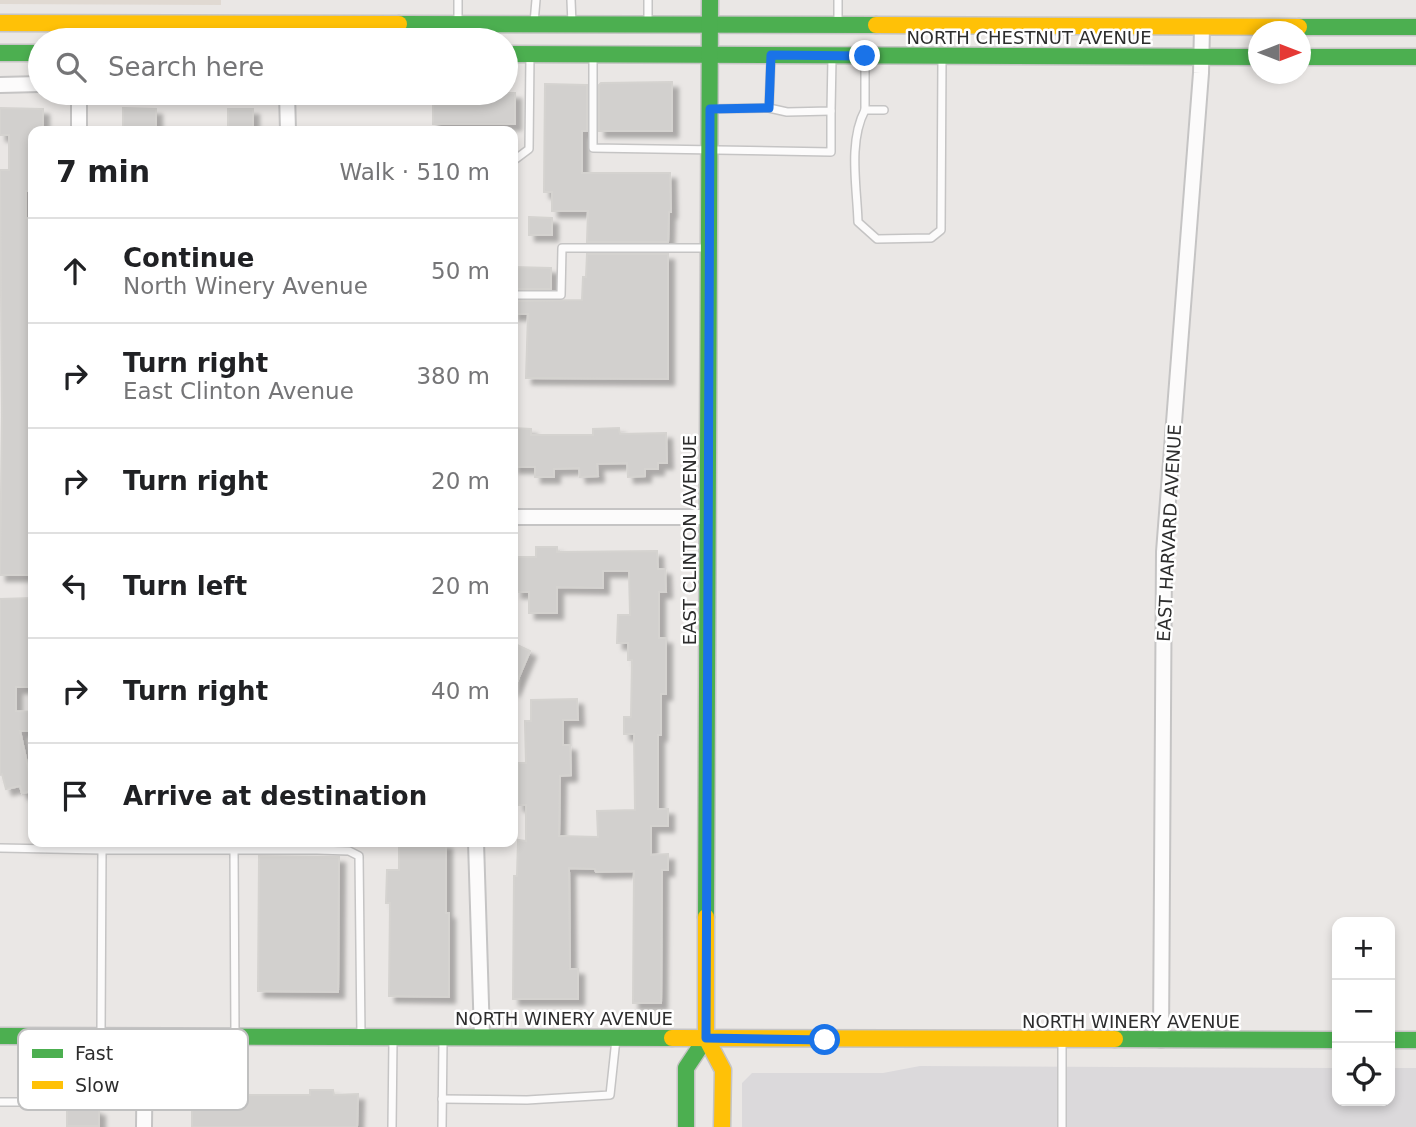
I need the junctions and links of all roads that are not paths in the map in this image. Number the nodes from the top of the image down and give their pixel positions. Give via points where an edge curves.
1 (458, 0) edge
2 (536, 0) edge
3 (571, 0) edge
4 (648, 0) edge
5 (710, 0) edge
6 (838, 0) edge
7 (0, 23) edge
8 (458, 24) junction
9 (534, 24) junction
10 (572, 24) junction
11 (648, 25) junction
12 (710, 25) junction
13 (838, 25) junction
14 (1202, 27) junction
15 (1416, 27) edge
16 (44, 28) edge
17 (268, 28) edge
18 (0, 53) edge
19 (28, 53) edge
20 (518, 54) edge
21 (530, 55) junction
22 (593, 55) junction
23 (710, 55) junction
24 (771, 55) junction
25 (832, 56) junction
26 (865, 56) junction
27 (942, 56) junction
28 (1202, 57) junction
29 (1248, 57) edge
30 (1311, 57) edge
31 (1416, 57) edge
32 (28, 84) edge
33 (0, 85) edge
34 (79, 105) edge
35 (287, 105) edge
36 (769, 108) junction
37 (710, 109) junction
38 (866, 110) junction
39 (884, 110) dead end
40 (831, 111) junction
41 (79, 126) edge
42 (288, 126) edge
43 (710, 150) junction
44 (518, 157) edge
45 (710, 248) junction
46 (518, 296) edge
47 (518, 517) edge
48 (708, 517) junction
49 (476, 847) edge
50 (0, 848) edge
51 (234, 849) junction
52 (102, 850) junction
53 (101, 1029) edge
54 (235, 1029) edge
55 (0, 1036) edge
56 (18, 1036) edge
57 (248, 1036) edge
58 (482, 1036) junction
59 (361, 1037) junction
60 (393, 1037) junction
61 (443, 1037) junction
62 (616, 1038) junction
63 (706, 1038) junction
64 (1062, 1040) junction
65 (1161, 1040) junction
66 (1332, 1040) edge
67 (1395, 1040) edge
68 (1416, 1040) edge
69 (442, 1098) junction
70 (0, 1102) edge
71 (18, 1102) edge
72 (392, 1127) edge
73 (442, 1127) edge
74 (687, 1127) edge
75 (722, 1127) edge
76 (1062, 1127) edge

1 - 8 lane
2 - 9 lane
3 - 10 lane
4 - 11 lane
5 - 12 main road, EAST CLINTON AVENUE
6 - 13 lane
7 - 16 main road, NORTH CHESTNUT AVENUE
8 - 9 main road, NORTH CHESTNUT AVENUE
8 - 17 main road, NORTH CHESTNUT AVENUE
9 - 10 main road, NORTH CHESTNUT AVENUE
10 - 11 main road, NORTH CHESTNUT AVENUE
11 - 12 main road, NORTH CHESTNUT AVENUE
12 - 13 main road, NORTH CHESTNUT AVENUE
12 - 23 main road, EAST CLINTON AVENUE
13 - 14 main road, NORTH CHESTNUT AVENUE
14 - 15 main road, NORTH CHESTNUT AVENUE
14 - 28 street, EAST HARVARD AVENUE
18 - 19 main road
20 - 21 main road, NORTH CHESTNUT AVENUE
21 - 22 main road, NORTH CHESTNUT AVENUE
21 - 44 lane via 529,149
22 - 23 main road, NORTH CHESTNUT AVENUE
22 - 43 lane via 593,148
23 - 24 main road, NORTH CHESTNUT AVENUE
23 - 37 main road, EAST CLINTON AVENUE
24 - 25 main road, NORTH CHESTNUT AVENUE
24 - 36 lane
25 - 26 main road, NORTH CHESTNUT AVENUE
25 - 40 lane
26 - 27 main road, NORTH CHESTNUT AVENUE
26 - 38 lane
27 - 28 main road, NORTH CHESTNUT AVENUE
27 - 38 lane via 941,230 931,238 877,239 858,222 855,153 859,122
28 - 29 main road, NORTH CHESTNUT AVENUE
28 - 65 street, EAST HARVARD AVENUE via 1164,552
30 - 31 main road
32 - 33 street
34 - 41 street
35 - 42 street
36 - 37 lane
36 - 40 lane
37 - 43 main road, EAST CLINTON AVENUE
38 - 39 lane
40 - 43 lane via 831,152
43 - 45 main road, EAST CLINTON AVENUE
45 - 46 lane via 562,248 561,295
45 - 48 main road, EAST CLINTON AVENUE
47 - 48 street
48 - 63 main road, EAST CLINTON AVENUE
49 - 58 street
50 - 52 lane
51 - 52 lane
51 - 54 lane
51 - 59 lane via 349,851 359,856
52 - 53 lane
55 - 56 main road, NORTH WINERY AVENUE
57 - 59 main road, NORTH WINERY AVENUE
58 - 61 main road, NORTH WINERY AVENUE
58 - 62 main road, NORTH WINERY AVENUE
59 - 60 main road, NORTH WINERY AVENUE
60 - 61 main road, NORTH WINERY AVENUE
60 - 72 lane
61 - 69 lane
62 - 63 main road, NORTH WINERY AVENUE
62 - 69 lane via 610,1095 527,1100
63 - 64 main road, NORTH WINERY AVENUE
63 - 74 main road via 686,1068
63 - 75 main road via 723,1070
64 - 65 main road, NORTH WINERY AVENUE
64 - 76 lane
65 - 66 main road, NORTH WINERY AVENUE
67 - 68 main road
69 - 73 lane
70 - 71 lane

